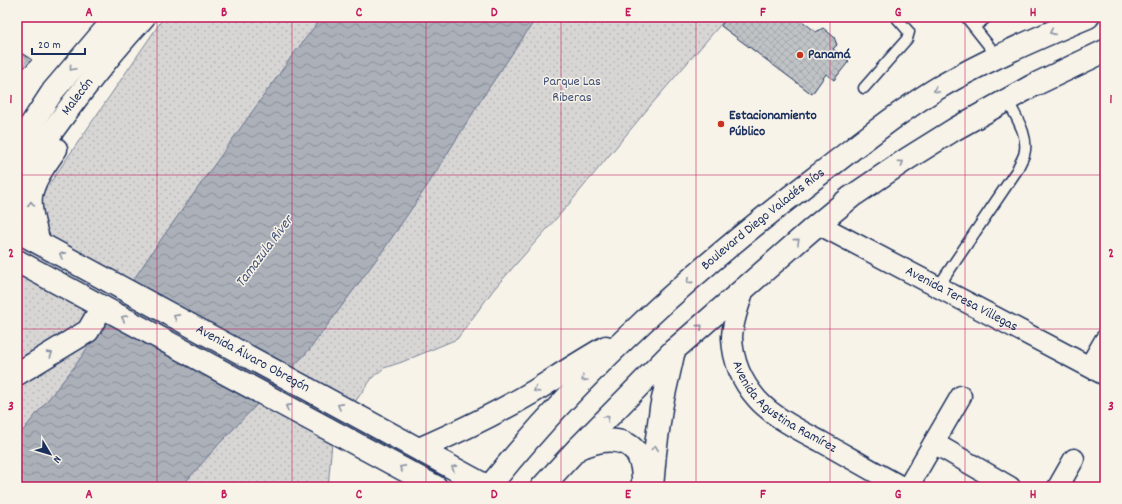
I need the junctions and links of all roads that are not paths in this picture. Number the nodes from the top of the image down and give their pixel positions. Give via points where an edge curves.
1 (116, 17) edge
2 (144, 17) edge
3 (896, 17) edge
4 (966, 17) edge
5 (987, 17) edge
6 (1088, 17) edge
7 (974, 27) junction
8 (1105, 51) edge
9 (997, 56) junction
10 (95, 75) junction
11 (864, 88) dead end
12 (1007, 99) junction
13 (17, 146) edge
14 (17, 180) edge
15 (818, 224) junction
16 (17, 231) edge
17 (39, 242) junction
18 (17, 261) edge
19 (938, 287) junction
20 (744, 288) junction
21 (102, 307) junction
22 (629, 334) junction
23 (1105, 340) edge
24 (674, 350) junction
25 (1098, 371) edge
26 (17, 374) edge
27 (961, 396) dead end
28 (934, 443) junction
29 (578, 448) junction
30 (418, 449) junction
31 (1074, 459) dead end
32 (436, 487) edge
33 (489, 487) edge
34 (542, 487) edge
35 (642, 487) edge
36 (652, 487) edge
37 (902, 487) edge
38 (908, 487) edge
39 (1010, 487) edge
40 (1058, 487) edge

1 -> 13 main road via 53,91
2 - 10 main road, Malecón
3 - 11 lane via 909,32 907,39
4 - 7 lane
5 - 7 lane
6 -> 9 main road, Boulevard Diego Valadés Ríos
7 - 9 lane
8 - 12 main road
9 -> 22 main road, Boulevard Diego Valadés Ríos via 922,98 829,167 730,246
10 - 14 main road, Malecón via 56,124
17 -> 10 main road via 31,210 31,195
15 -> 12 main road via 851,197 907,159
12 - 19 lane via 1022,129 1024,155 1017,170
15 - 19 street, Avenida Teresa Villegas
20 -> 15 main road
16 - 17 main road, Avenida Álvaro Obregón
30 -> 17 main road, Avenida Álvaro Obregón
18 - 21 main road, Avenida Álvaro Obregón
19 - 25 street, Avenida Teresa Villegas
24 -> 20 main road
20 - 37 street, Avenida Agustina Ramírez via 732,336 733,349 735,362 757,399 766,408 800,430
26 -> 21 main road via 88,331
32 -> 21 main road, Avenida Álvaro Obregón
22 -> 30 main road via 496,413
22 -> 33 main road, Boulevard Diego Valadés Ríos via 577,387
23 - 25 street
29 -> 24 main road
36 -> 24 main road via 661,408
27 - 28 street
28 - 38 street
28 - 39 street
29 - 34 main road
29 - 35 main road via 602,441 622,442 630,446 640,459 643,470
33 -> 30 main road, Avenida Álvaro Obregón
31 - 40 street

